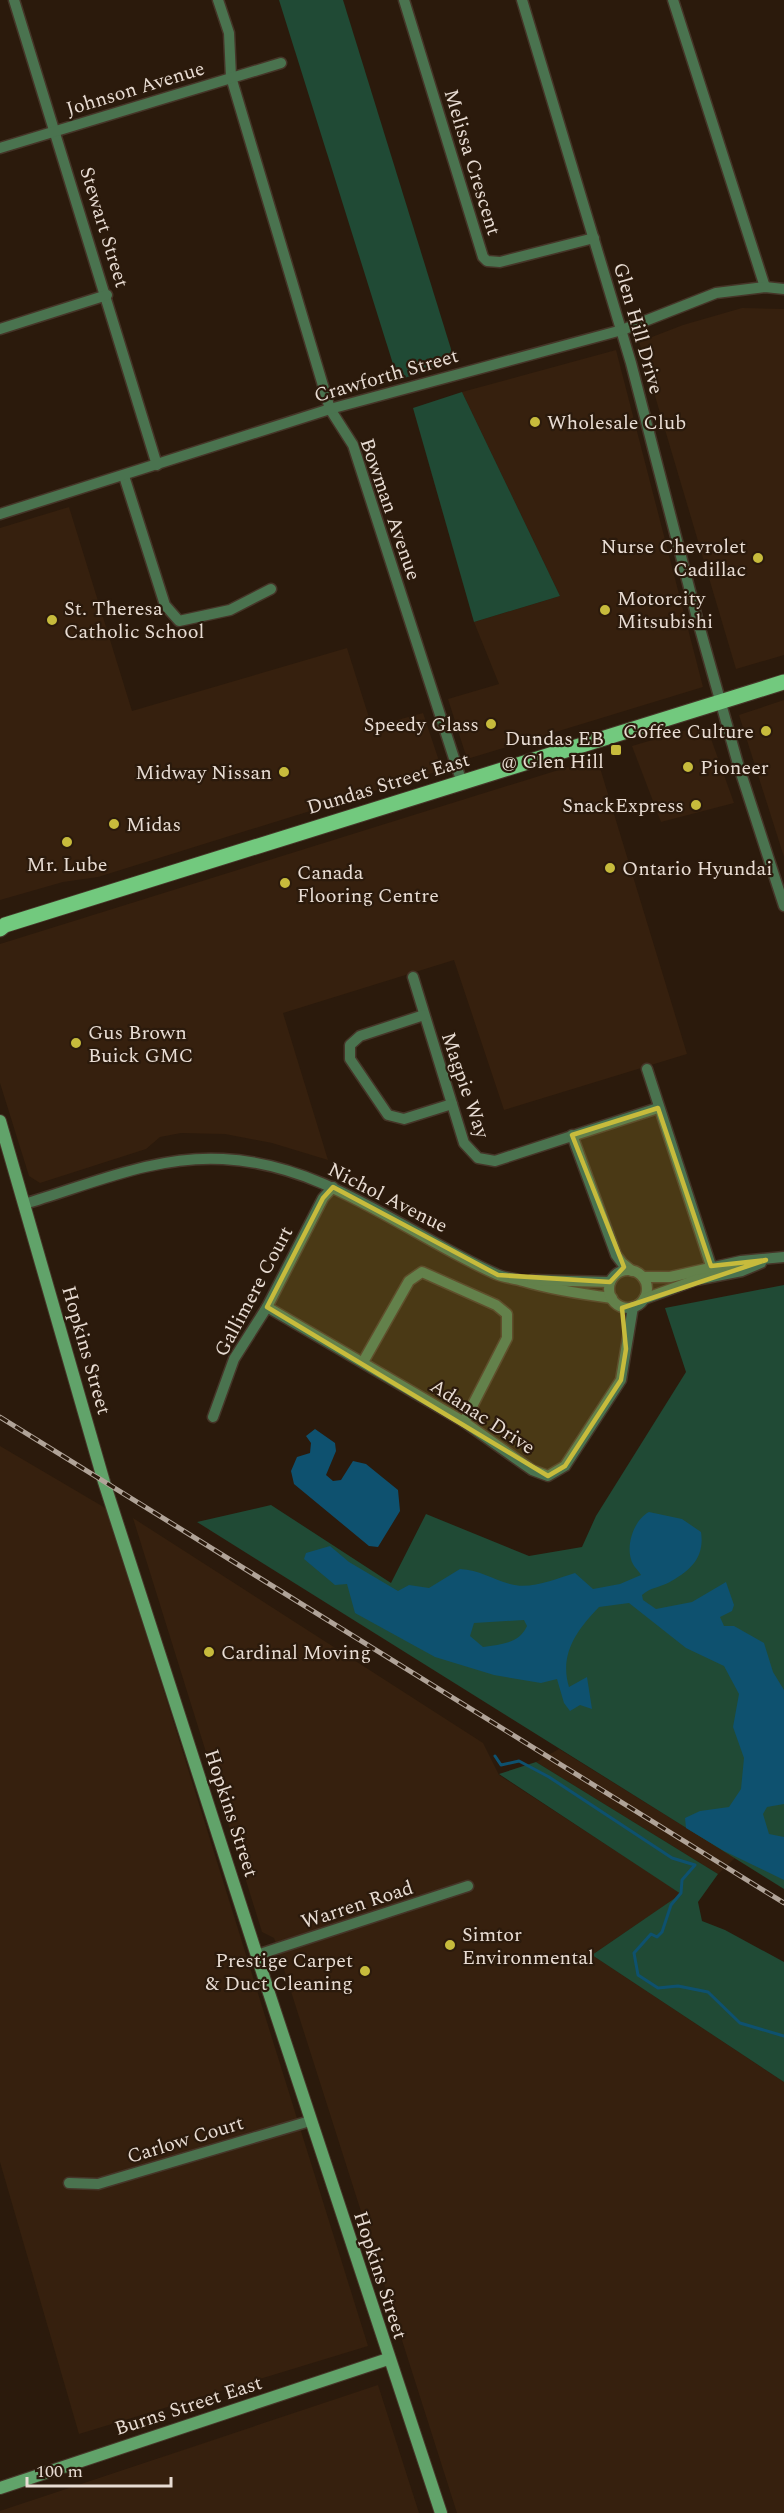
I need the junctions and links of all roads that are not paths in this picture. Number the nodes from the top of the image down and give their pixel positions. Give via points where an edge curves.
1 (14, 0) edge
2 (218, 0) edge
3 (404, 0) edge
4 (522, 0) edge
5 (673, 0) edge
6 (281, 63) dead end
7 (231, 77) junction
8 (56, 131) junction
9 (0, 148) edge
10 (594, 238) junction
11 (765, 287) junction
12 (784, 289) edge
13 (107, 295) junction
14 (0, 329) edge
15 (622, 330) junction
16 (330, 409) junction
17 (157, 465) junction
18 (124, 476) junction
19 (0, 513) edge
20 (271, 589) dead end
21 (784, 682) edge
22 (720, 702) junction
23 (462, 783) junction
24 (784, 906) edge
25 (2, 926) edge
26 (412, 977) dead end
27 (424, 1015) junction
28 (647, 1069) dead end
29 (452, 1104) junction
30 (658, 1108) junction
31 (0, 1121) edge
32 (572, 1135) junction
33 (333, 1187) junction
34 (24, 1204) junction
35 (616, 1255) junction
36 (784, 1257) edge
37 (766, 1260) junction
38 (711, 1266) junction
39 (633, 1271) junction
40 (643, 1277) junction
41 (612, 1279) junction
42 (520, 1280) junction
43 (612, 1298) junction
44 (644, 1299) junction
45 (267, 1306) junction
46 (627, 1307) junction
47 (363, 1362) junction
48 (213, 1417) dead end
49 (464, 1422) junction
50 (468, 1886) dead end
51 (257, 1955) junction
52 (310, 2121) junction
53 (69, 2183) dead end
54 (388, 2359) junction
55 (0, 2488) edge
56 (441, 2513) edge

1 - 8 street, Stewart Street
2 - 7 street, Bowman Avenue via 229,33
3 - 10 street, Melissa Crescent via 483,257 500,262
4 - 10 street, Glen Hill Drive
5 - 11 street
6 - 7 street, Johnson Avenue
7 - 8 street, Johnson Avenue
7 - 16 street, Bowman Avenue
8 - 9 street, Johnson Avenue
8 - 13 street, Stewart Street
10 - 15 street, Glen Hill Drive
11 - 12 street, Crawforth Street
11 - 15 street, Crawforth Street via 716,293
13 - 14 street
13 - 17 street, Stewart Street
15 - 16 street, Crawforth Street
15 - 22 street, Glen Hill Drive
16 - 17 street, Crawforth Street
16 - 23 street, Bowman Avenue via 353,445
17 - 18 street, Crawforth Street
18 - 19 street, Crawforth Street
18 - 20 street via 165,605 179,621 230,610
21 - 22 main road, Dundas Street East
22 - 23 main road, Dundas Street East
22 - 24 street, Glen Hill Drive
23 - 25 main road, Dundas Street East
26 - 27 street, Magpie Way
27 - 29 street, Magpie Way
27 - 29 street via 360,1036 350,1046 351,1059 384,1113 394,1118 408,1118
28 - 30 street
29 - 32 street, Magpie Way via 466,1147 483,1160 495,1161
30 - 32 street, Magpie Way
30 - 38 street
31 - 34 main road, Hopkins Street
32 - 35 street
33 - 34 street, Nichol Avenue via 264,1163 179,1160
33 - 42 street, Nichol Avenue via 498,1275
33 - 45 street, Gallimere Court via 323,1198
34 - 51 main road, Hopkins Street via 104,1482
35 - 39 street
35 - 41 street
36 - 37 street
37 - 38 street
37 - 44 street via 742,1271 696,1280
38 - 40 street via 670,1276
39 - 40 street
39 - 41 street via 621,1271
40 - 44 street via 647,1288
41 - 42 street, Nichol Avenue
41 - 43 street
42 - 43 street, Nichol Avenue via 554,1291
43 - 46 street
44 - 46 street
45 - 47 street, Adanac Drive
45 - 48 street, Gallimere Court via 234,1359
46 - 49 street, Adanac Drive via 621,1380 565,1466 548,1476 532,1470
47 - 49 street, Adanac Drive
47 - 49 street via 410,1281 422,1272 496,1305 507,1314 507,1338
50 - 51 street, Warren Road
51 - 52 main road, Hopkins Street
52 - 53 street, Carlow Court via 98,2184
52 - 54 main road, Hopkins Street
54 - 55 main road, Burns Street East
54 - 56 main road, Hopkins Street

